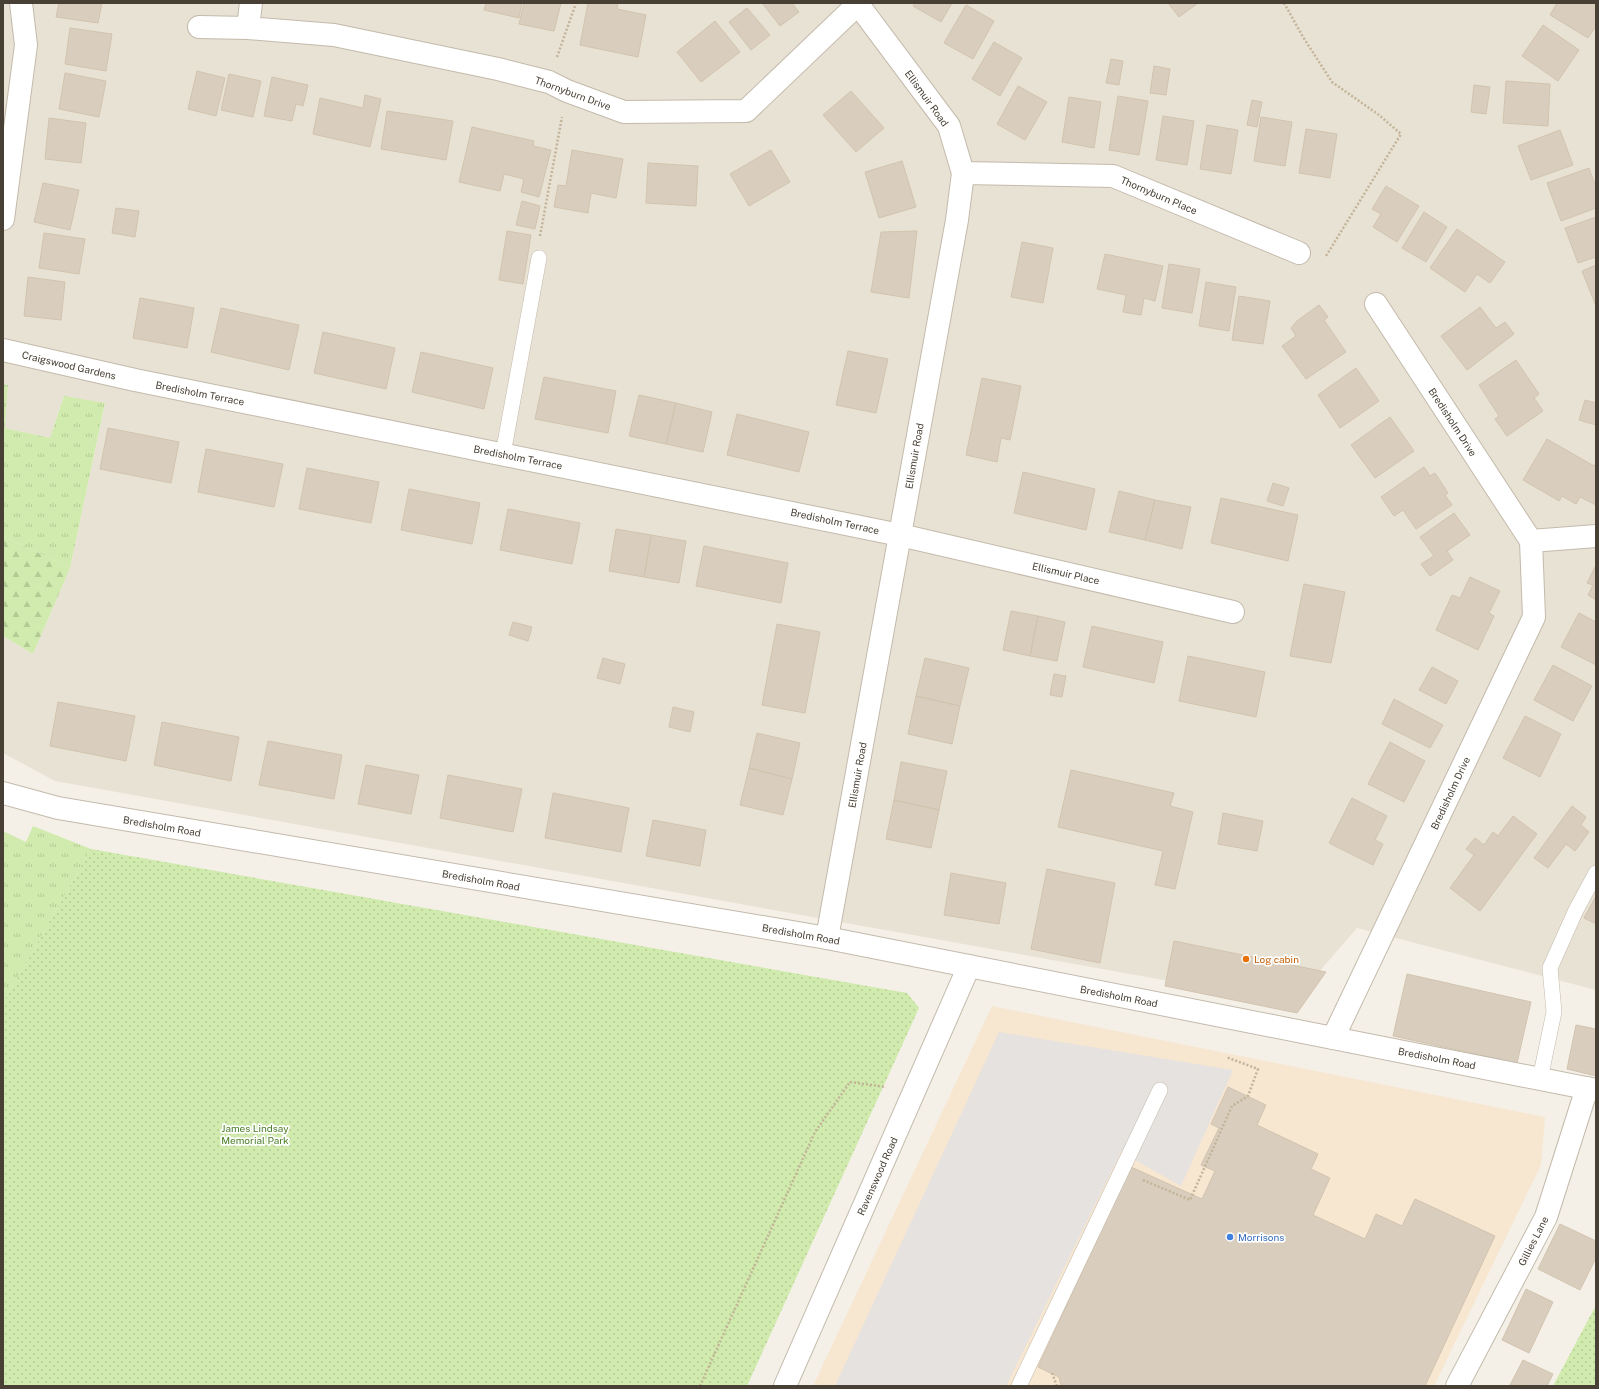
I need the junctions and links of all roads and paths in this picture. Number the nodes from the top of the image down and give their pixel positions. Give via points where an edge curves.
1 (21, 3) edge
2 (251, 3) edge
3 (576, 3) edge
4 (858, 3) edge
5 (1284, 3) edge
6 (199, 27) dead end
7 (248, 28) junction
8 (558, 86) junction
9 (963, 173) junction
10 (3, 219) edge
11 (1299, 253) joint
12 (539, 258) joint
13 (1376, 304) dead end
14 (3, 350) edge
15 (135, 380) joint
16 (503, 454) junction
17 (900, 534) junction
18 (1596, 536) edge
19 (1531, 541) junction
20 (1233, 612) dead end
21 (3, 793) edge
22 (1596, 873) edge
23 (827, 938) junction
24 (969, 966) junction
25 (1333, 1038) junction
26 (1226, 1057) dead end
27 (1540, 1079) junction
28 (1591, 1089) edge
29 (1160, 1090) dead end
30 (914, 1091) junction
31 (1141, 1179) dead end
32 (1050, 1368) dead end
33 (700, 1386) edge
34 (786, 1386) edge
35 (1019, 1386) edge
36 (1057, 1386) edge
37 (1457, 1386) edge

1 - 10 street via 26,45
2 - 7 street
3 - 8 path
4 - 8 street, Thornyburn Drive via 746,111 624,112
4 - 9 street, Ellismuir Road via 949,126
5 - 11 path via 1332,82 1401,134 1322,262
6 - 7 street, Thornyburn Drive
7 - 8 street, Thornyburn Drive via 334,35 498,69
8 - 12 path
9 - 11 street, Thornyburn Place via 1113,176
9 - 17 street, Ellismuir Road via 957,220
12 - 16 lane
13 - 19 street, Bredisholm Drive
14 - 15 street, Craigswood Gardens
15 - 16 street, Bredisholm Terrace
16 - 17 street, Bredisholm Terrace
17 - 20 street, Ellismuir Place
17 - 23 street, Ellismuir Road
18 - 19 street
19 - 25 street, Bredisholm Drive via 1534,617
21 - 23 street, Bredisholm Road via 58,808
22 - 27 lane via 1550,968 1554,1012
23 - 24 street, Bredisholm Road
24 - 25 street, Bredisholm Road
24 - 30 street, Ravenswood Road
25 - 27 street, Bredisholm Road
26 - 31 path via 1258,1069 1248,1096 1232,1106 1190,1200
27 - 28 street, Bredisholm Road
28 - 37 street, Gillies Lane via 1546,1216
29 - 35 lane
30 - 33 path via 850,1082 815,1132
30 - 34 street, Ravenswood Road
32 - 36 path

